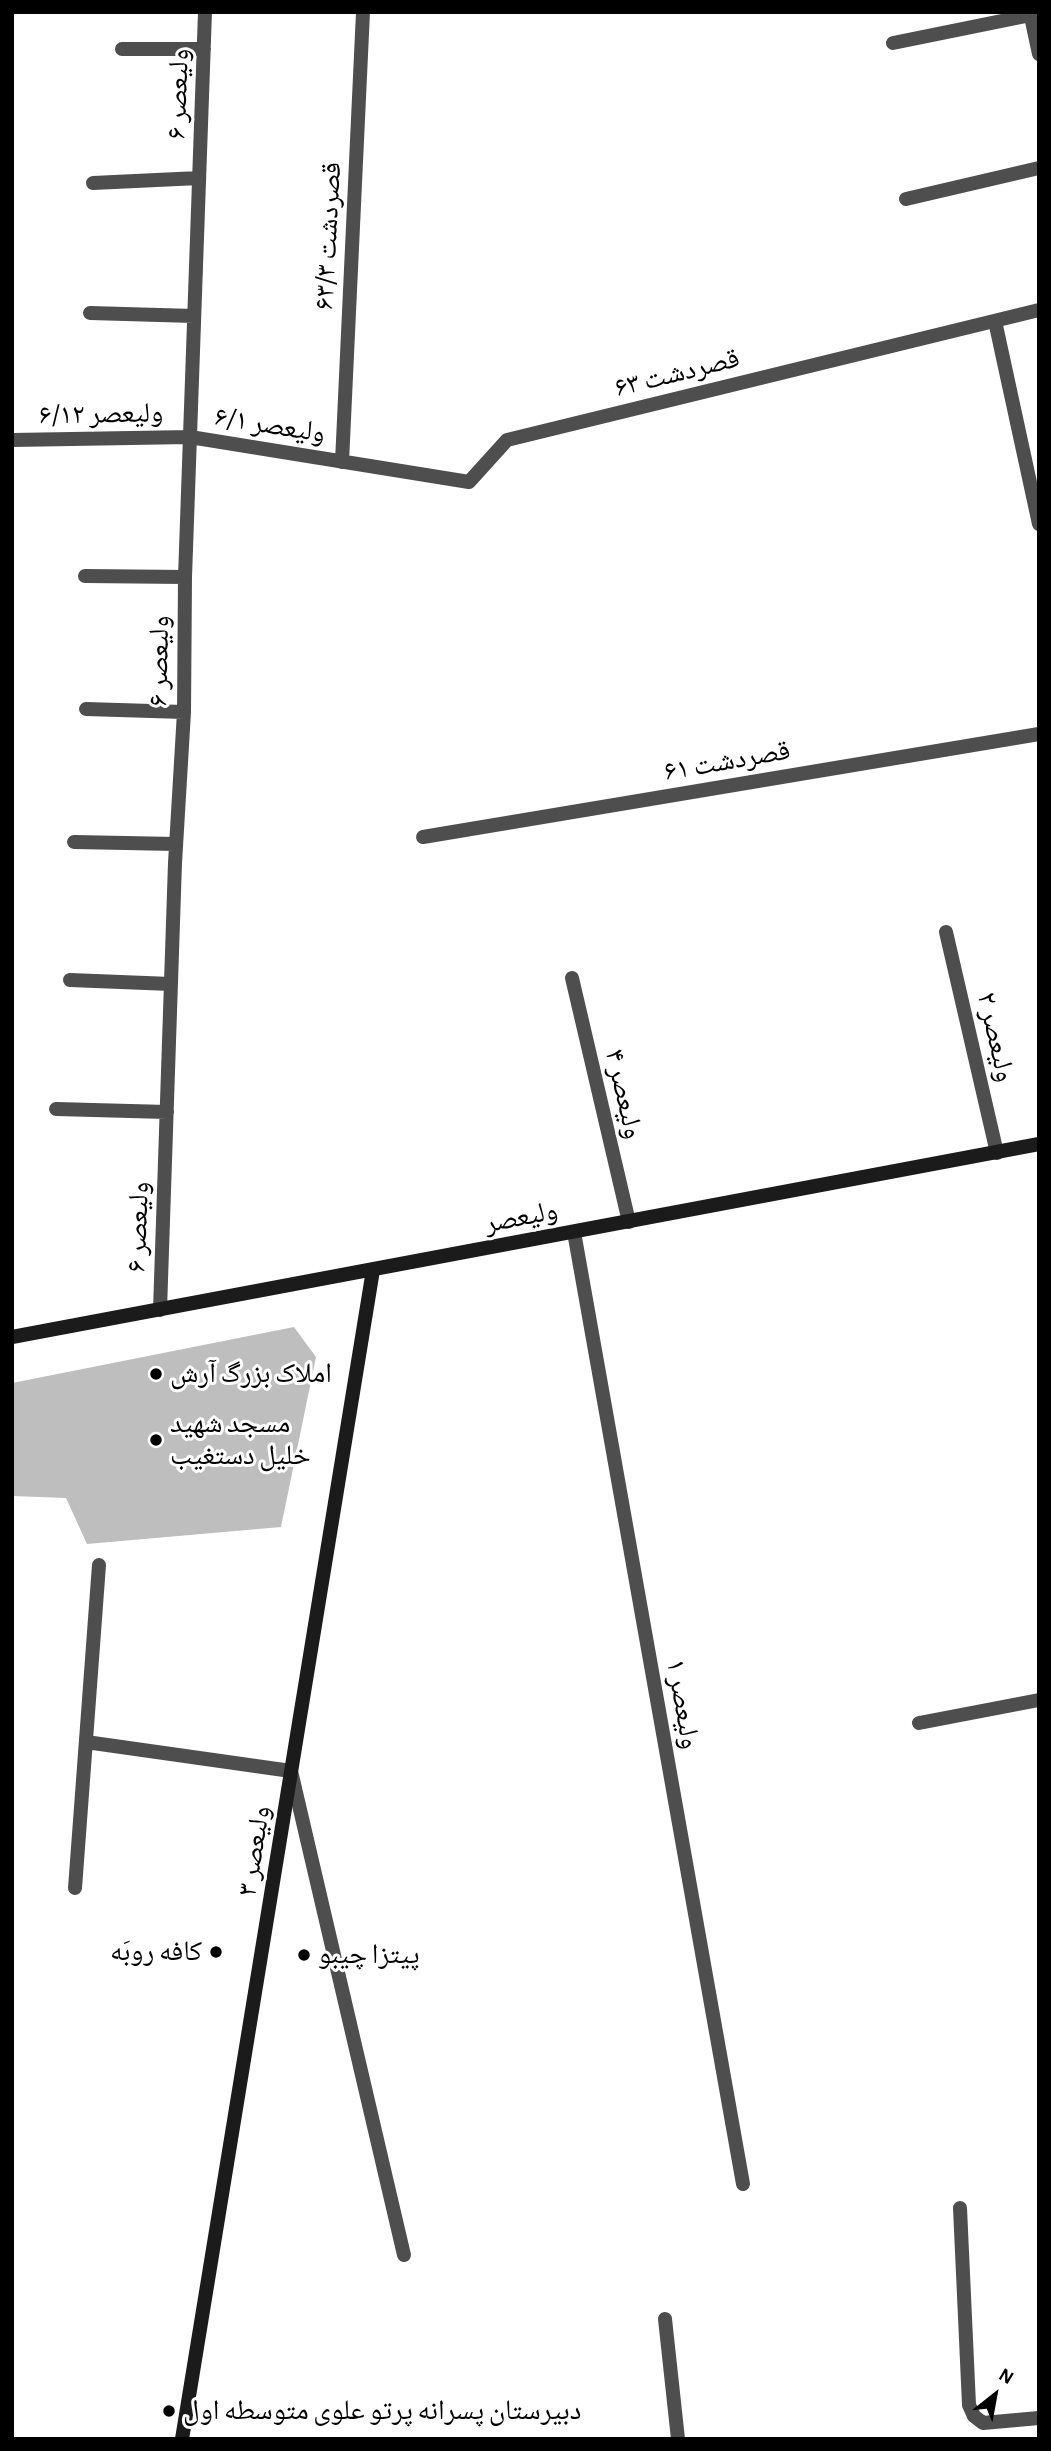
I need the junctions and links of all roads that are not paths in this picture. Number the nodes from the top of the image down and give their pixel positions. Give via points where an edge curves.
1 (205, 12) edge
2 (363, 12) edge
3 (1030, 14) edge
4 (893, 43) dead end
5 (204, 49) junction
6 (122, 50) dead end
7 (1039, 54) edge
8 (1039, 168) edge
9 (199, 178) junction
10 (93, 183) dead end
11 (906, 198) dead end
12 (1039, 310) edge
13 (90, 313) dead end
14 (194, 316) junction
15 (995, 321) junction
16 (190, 437) junction
17 (12, 440) edge
18 (342, 462) junction
19 (1039, 524) edge
20 (85, 576) dead end
21 (185, 577) junction
22 (86, 709) dead end
23 (184, 712) junction
24 (1039, 734) edge
25 (423, 837) dead end
26 (74, 842) dead end
27 (176, 844) junction
28 (946, 932) dead end
29 (572, 978) dead end
30 (70, 980) dead end
31 (171, 984) junction
32 (56, 1109) dead end
33 (167, 1112) junction
34 (1039, 1144) edge
35 (997, 1153) junction
36 (629, 1222) junction
37 (574, 1232) junction
38 (373, 1270) junction
39 (160, 1310) junction
40 (12, 1337) edge
41 (99, 1564) dead end
42 (1039, 1700) edge
43 (919, 1723) dead end
44 (86, 1742) junction
45 (291, 1771) junction
46 (75, 1888) dead end
47 (743, 2184) dead end
48 (960, 2208) dead end
49 (404, 2255) dead end
50 (665, 2319) dead end
51 (1039, 2418) edge
52 (182, 2439) edge
53 (678, 2439) edge

1 - 5 street, ۶ ولیعصر
2 - 18 street, ۶۳/۳ قصردشت
3 - 4 street
3 - 7 street
5 - 6 street
5 - 9 street, ۶ ولیعصر
8 - 11 street
9 - 10 street
9 - 14 street, ۶ ولیعصر
12 - 15 street, ۶۳ قصردشت
13 - 14 street
14 - 16 street, ۶ ولیعصر
15 - 18 street, ۶۳ قصردشت via 507,440 468,482
15 - 19 street
16 - 17 street, ۶/۱۲ ولیعصر
16 - 18 street, ۶/۱ ولیعصر
16 - 21 street, ۶ ولیعصر
20 - 21 street
21 - 23 street, ۶ ولیعصر
22 - 23 street
23 - 27 street, ۶ ولیعصر
24 - 25 street, ۶۱ قصردشت
26 - 27 street
27 - 31 street, ۶ ولیعصر
28 - 35 street, ۲ ولیعصر
29 - 36 street, ۴ ولیعصر
30 - 31 street
31 - 33 street, ۶ ولیعصر
32 - 33 street
33 - 39 street, ۶ ولیعصر
34 - 35 street, ولیعصر
35 - 36 street, ولیعصر
36 - 37 street, ولیعصر
37 - 38 street, ولیعصر
37 - 47 street, ۱ ولیعصر
38 - 39 street, ولیعصر
38 - 45 street, ۳ ولیعصر
39 - 40 street, ولیعصر
41 - 44 street
42 - 43 street
44 - 45 street
44 - 46 street
45 - 49 street
45 - 52 street, ۳ ولیعصر
48 - 51 street via 969,2405 983,2423
50 - 53 street

